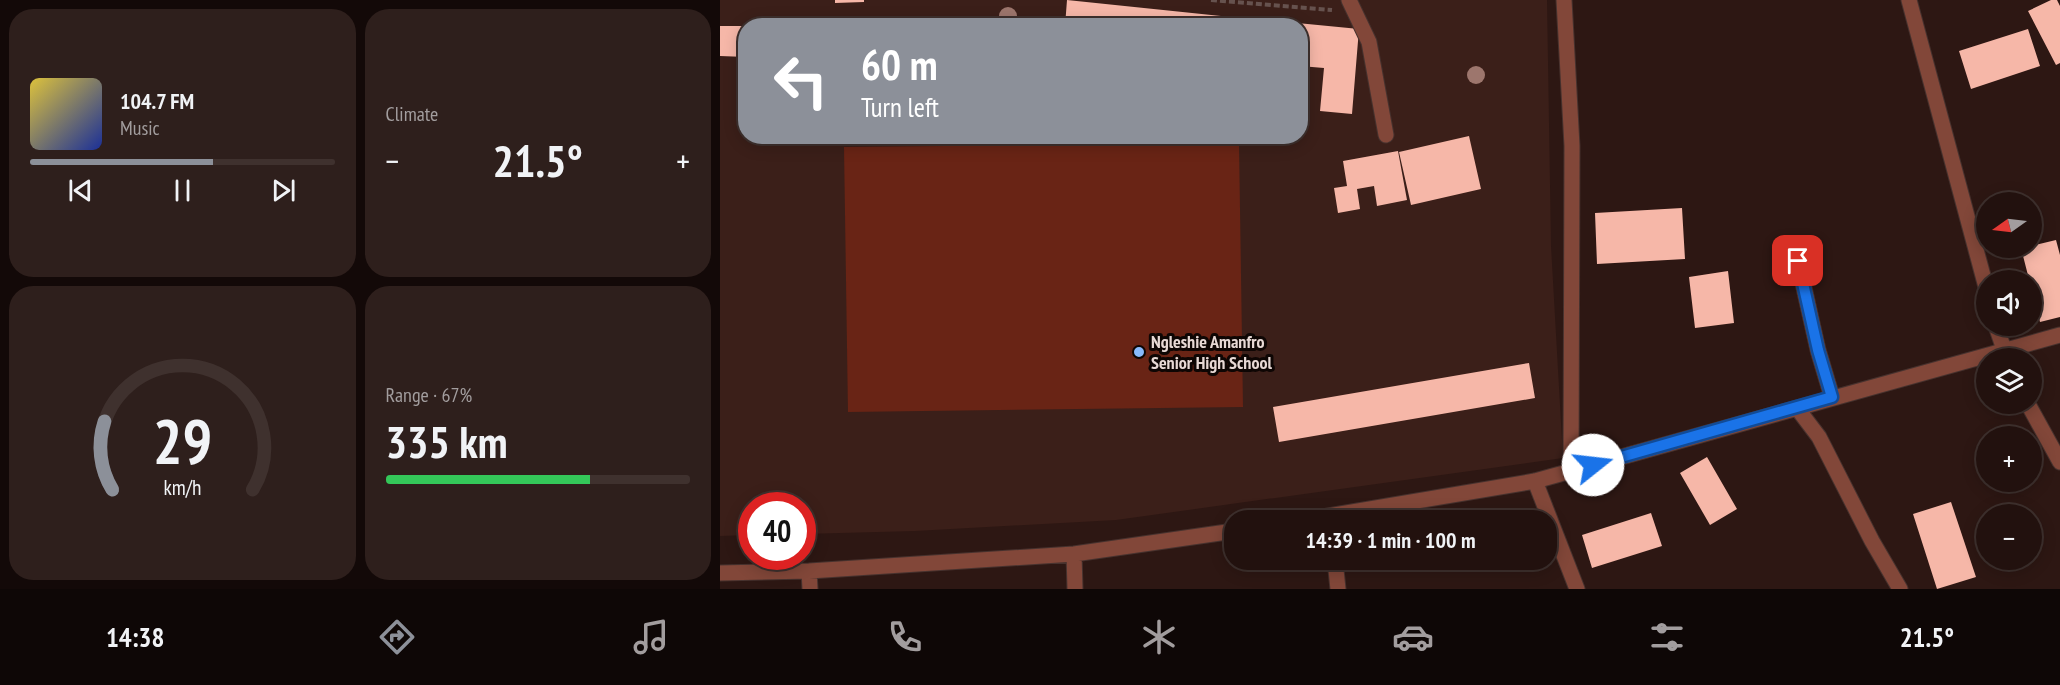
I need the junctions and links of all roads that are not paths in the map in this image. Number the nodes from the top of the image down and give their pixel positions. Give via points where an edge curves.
1 (1564, 0) edge
2 (1909, 0) edge
3 (1352, 6) edge
4 (1386, 135) dead end
5 (1798, 261) dead end
6 (1981, 270) edge
7 (2060, 335) edge
8 (2022, 348) edge
9 (1976, 361) edge
10 (1832, 397) junction
11 (1797, 408) junction
12 (2034, 414) edge
13 (2060, 462) edge
14 (1571, 471) junction
15 (1535, 481) junction
16 (1379, 510) edge
17 (1224, 532) edge
18 (1074, 554) junction
19 (1336, 570) edge
20 (809, 571) junction
21 (720, 573) edge
22 (810, 589) edge
23 (1075, 589) edge
24 (1338, 589) edge
25 (1577, 589) edge
26 (1900, 589) edge

1 - 14 street via 1572,146
2 - 6 street
3 - 4 street via 1369,42
5 - 10 street
7 - 8 street
9 - 10 street
10 - 11 street
11 - 14 street
11 - 26 street via 1819,438
12 - 13 street
14 - 15 street
15 - 16 street
15 - 25 street
17 - 18 street
18 - 20 street
18 - 23 street
19 - 24 street
20 - 21 street
20 - 22 street

